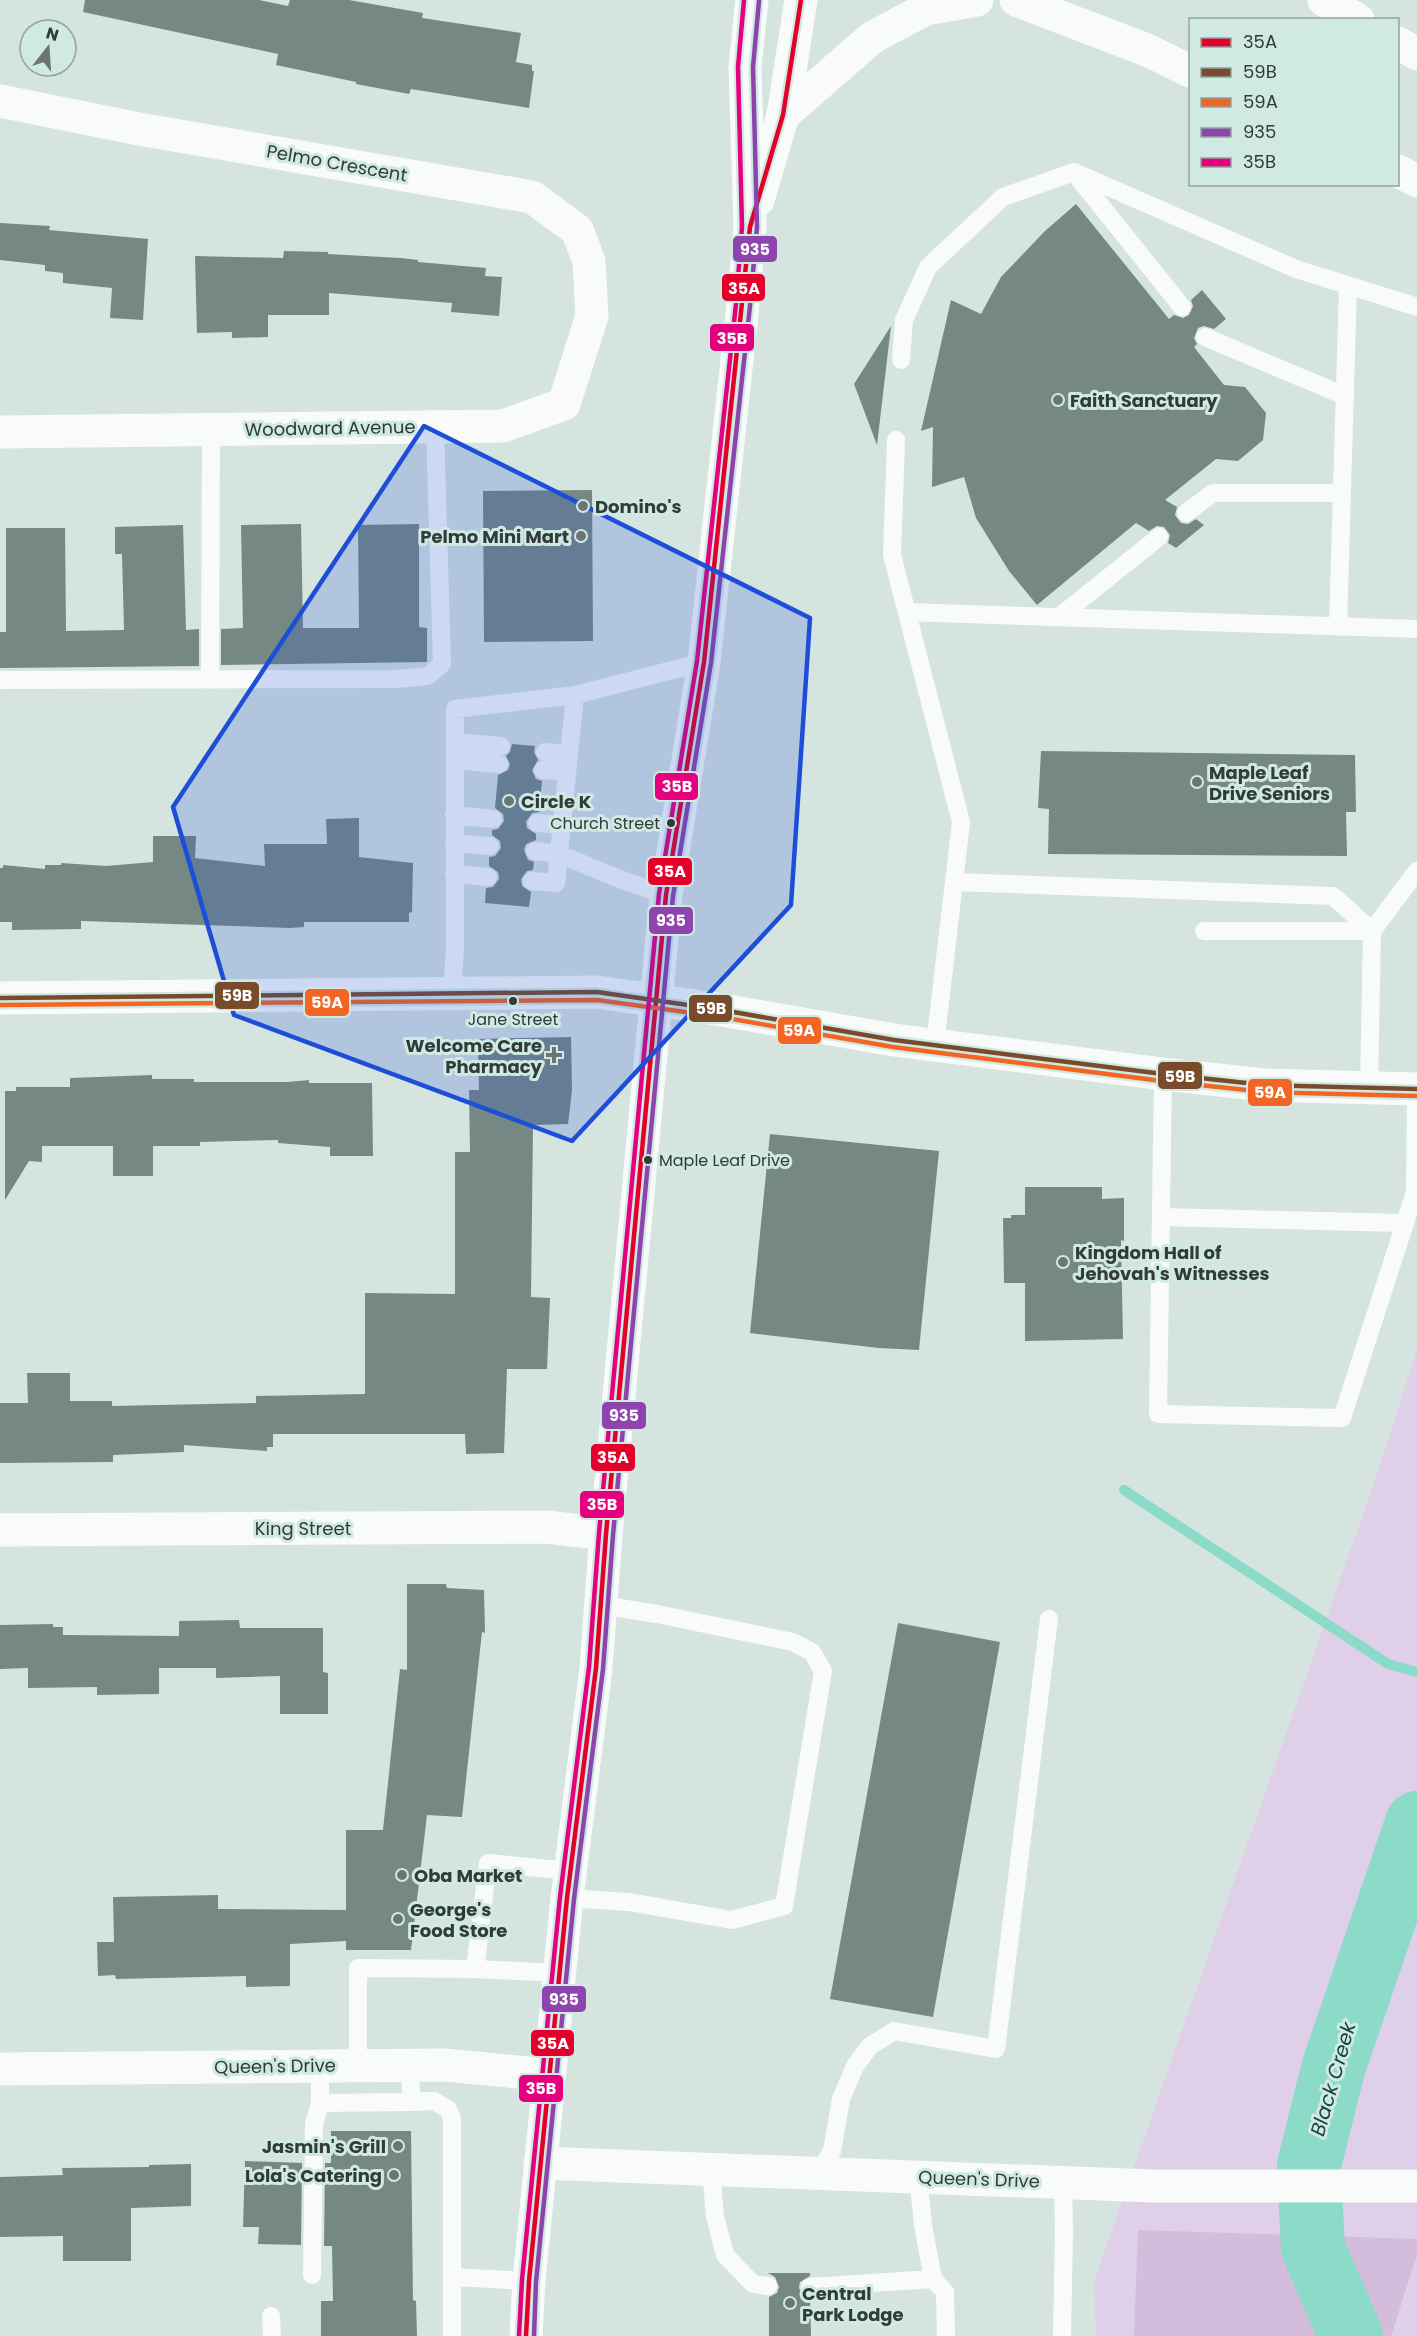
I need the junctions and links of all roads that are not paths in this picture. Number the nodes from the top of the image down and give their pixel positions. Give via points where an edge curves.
1 (752, 0) edge
2 (801, 0) edge
3 (977, 0) edge
4 (1016, 0) edge
5 (1324, 0) edge
6 (1355, 18) edge
7 (1399, 44) edge
8 (1417, 54) edge
9 (1189, 70) edge
10 (0, 101) edge
11 (783, 115) junction
12 (1399, 171) edge
13 (1074, 172) junction
14 (1417, 180) edge
15 (750, 227) junction
16 (1348, 286) junction
17 (1182, 307) dead end
18 (1417, 307) edge
19 (591, 316) joint
20 (1205, 337) dead end
21 (901, 360) dead end
22 (1345, 396) junction
23 (435, 427) junction
24 (211, 430) junction
25 (0, 432) edge
26 (896, 440) dead end
27 (1342, 493) junction
28 (1186, 513) dead end
29 (1159, 537) dead end
30 (907, 612) junction
31 (1059, 617) junction
32 (1338, 627) junction
33 (1417, 629) edge
34 (704, 662) junction
35 (0, 680) edge
36 (210, 680) junction
37 (575, 695) junction
38 (455, 751) junction
39 (569, 754) junction
40 (500, 755) dead end
41 (567, 772) junction
42 (454, 815) junction
43 (493, 819) dead end
44 (537, 823) dead end
45 (562, 825) junction
46 (454, 843) junction
47 (490, 846) dead end
48 (535, 851) dead end
49 (559, 854) junction
50 (1417, 871) edge
51 (454, 874) junction
52 (488, 877) dead end
53 (532, 881) dead end
54 (954, 882) junction
55 (666, 895) junction
56 (1204, 931) dead end
57 (1372, 931) junction
58 (452, 995) junction
59 (0, 998) edge
60 (657, 1001) junction
61 (935, 1044) junction
62 (1163, 1074) junction
63 (1369, 1088) junction
64 (1417, 1089) edge
65 (1161, 1217) junction
66 (1404, 1223) junction
67 (0, 1530) edge
68 (606, 1534) junction
69 (601, 1605) junction
70 (1049, 1619) dead end
71 (568, 1885) junction
72 (475, 1969) junction
73 (559, 1973) junction
74 (320, 2065) junction
75 (358, 2065) junction
76 (410, 2065) junction
77 (0, 2069) edge
78 (549, 2075) junction
79 (411, 2102) junction
80 (320, 2103) junction
81 (540, 2163) junction
82 (711, 2169) junction
83 (818, 2173) junction
84 (918, 2177) junction
85 (1063, 2182) junction
86 (1406, 2186) edge
87 (312, 2275) dead end
88 (453, 2277) junction
89 (933, 2279) junction
90 (529, 2281) junction
91 (768, 2286) dead end
92 (810, 2287) dead end
93 (271, 2316) dead end
94 (272, 2336) edge
95 (452, 2336) edge
96 (526, 2336) edge
97 (946, 2336) edge
98 (1062, 2336) edge

1 - 15 main road via 745,67
2 - 11 main road
3 - 11 main road via 926,9 873,37
4 - 9 main road
5 - 6 main road
7 - 8 main road
10 - 19 main road, Pelmo Crescent via 532,197 577,230 589,261
11 - 15 main road
12 - 14 main road
13 - 16 lane via 1296,269
13 - 17 lane
13 - 21 lane via 1003,197 928,267 904,320
15 - 34 main road
16 - 18 lane
16 - 22 lane
19 - 23 main road, Woodward Avenue via 564,404 502,426
20 - 22 lane
22 - 27 lane
23 - 24 main road, Woodward Avenue
23 - 36 lane via 442,664 428,676 397,679
24 - 25 main road, Woodward Avenue
24 - 36 lane
26 - 30 lane via 892,555
27 - 28 lane via 1213,493
27 - 32 lane
29 - 31 lane
30 - 31 lane
30 - 54 lane via 961,822
31 - 32 lane
32 - 33 lane
34 - 37 lane
34 - 55 main road
35 - 36 lane
37 - 38 lane via 455,709
37 - 39 lane
38 - 40 lane
38 - 42 lane
39 - 41 lane
39 - 41 lane via 544,761
41 - 45 lane
42 - 43 lane
42 - 46 lane
44 - 45 lane
45 - 49 lane
46 - 47 lane
46 - 51 lane
48 - 49 lane
49 - 53 lane via 556,883
49 - 55 lane
50 - 57 lane
51 - 52 lane
51 - 58 lane
54 - 57 lane via 1334,896
54 - 61 lane
55 - 60 main road
56 - 57 lane
57 - 63 lane
58 - 59 main road
58 - 60 main road via 597,992
60 - 61 main road
60 - 68 main road
61 - 62 main road
62 - 63 main road via 1265,1085
62 - 65 lane
63 - 64 main road
64 - 66 lane via 1415,1192
65 - 66 lane
65 - 66 lane via 1158,1414 1342,1418
67 - 68 main road, King Street via 548,1527
68 - 69 main road
69 - 71 main road
69 - 71 lane via 793,1642 812,1652 823,1671 784,1906 732,1920 629,1902
70 - 83 lane via 996,2049 894,2031 870,2046 855,2066 841,2099 832,2151
71 - 72 lane via 488,1863
71 - 73 main road
72 - 73 lane
72 - 75 lane via 358,1968
73 - 78 main road
74 - 75 main road, Queen's Drive
74 - 77 main road, Queen's Drive
74 - 80 lane
75 - 76 main road, Queen's Drive
76 - 78 main road, Queen's Drive
76 - 79 lane
78 - 81 main road
79 - 80 lane
79 - 88 lane via 434,2101 448,2109 452,2118
80 - 87 lane via 314,2124
81 - 82 main road, Queen's Drive
81 - 90 main road
82 - 83 main road, Queen's Drive
82 - 91 lane via 715,2216 725,2255 753,2284
83 - 84 main road, Queen's Drive
84 - 85 main road, Queen's Drive
84 - 89 lane
85 - 86 main road, Queen's Drive
85 - 98 lane
88 - 90 lane
88 - 95 lane
89 - 92 lane
89 - 97 lane via 945,2292
90 - 96 main road
93 - 94 lane

